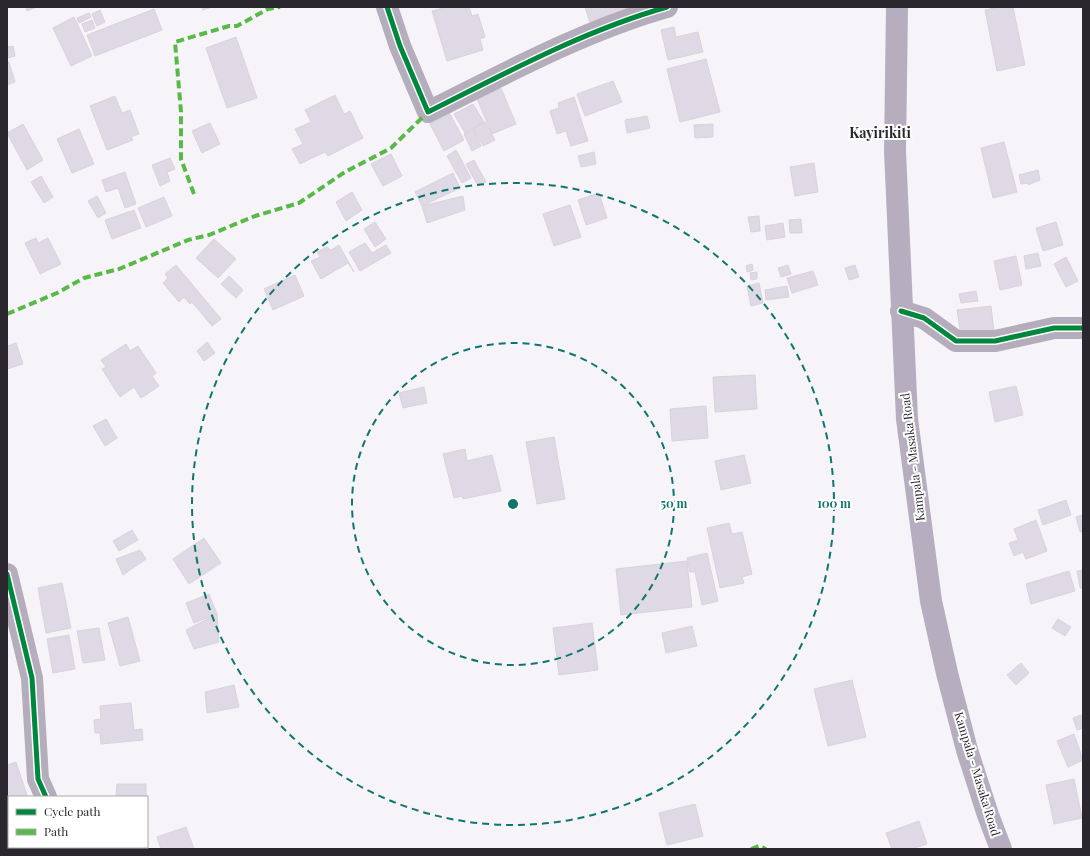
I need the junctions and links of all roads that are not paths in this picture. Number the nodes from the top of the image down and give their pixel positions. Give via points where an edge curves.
1 (387, 7) edge
2 (667, 7) edge
3 (897, 7) edge
4 (901, 311) junction
5 (1083, 328) edge
6 (7, 574) edge
7 (46, 796) edge
8 (1000, 849) edge

1 - 2 street via 400,46 428,112 593,32
3 - 4 main road, Kampala - Masaka Road via 895,151
4 - 5 street via 924,318 956,341 995,341 1054,328
4 - 8 main road, Kampala - Masaka Road via 907,419 932,601 967,750
6 - 7 street via 32,678 38,779

